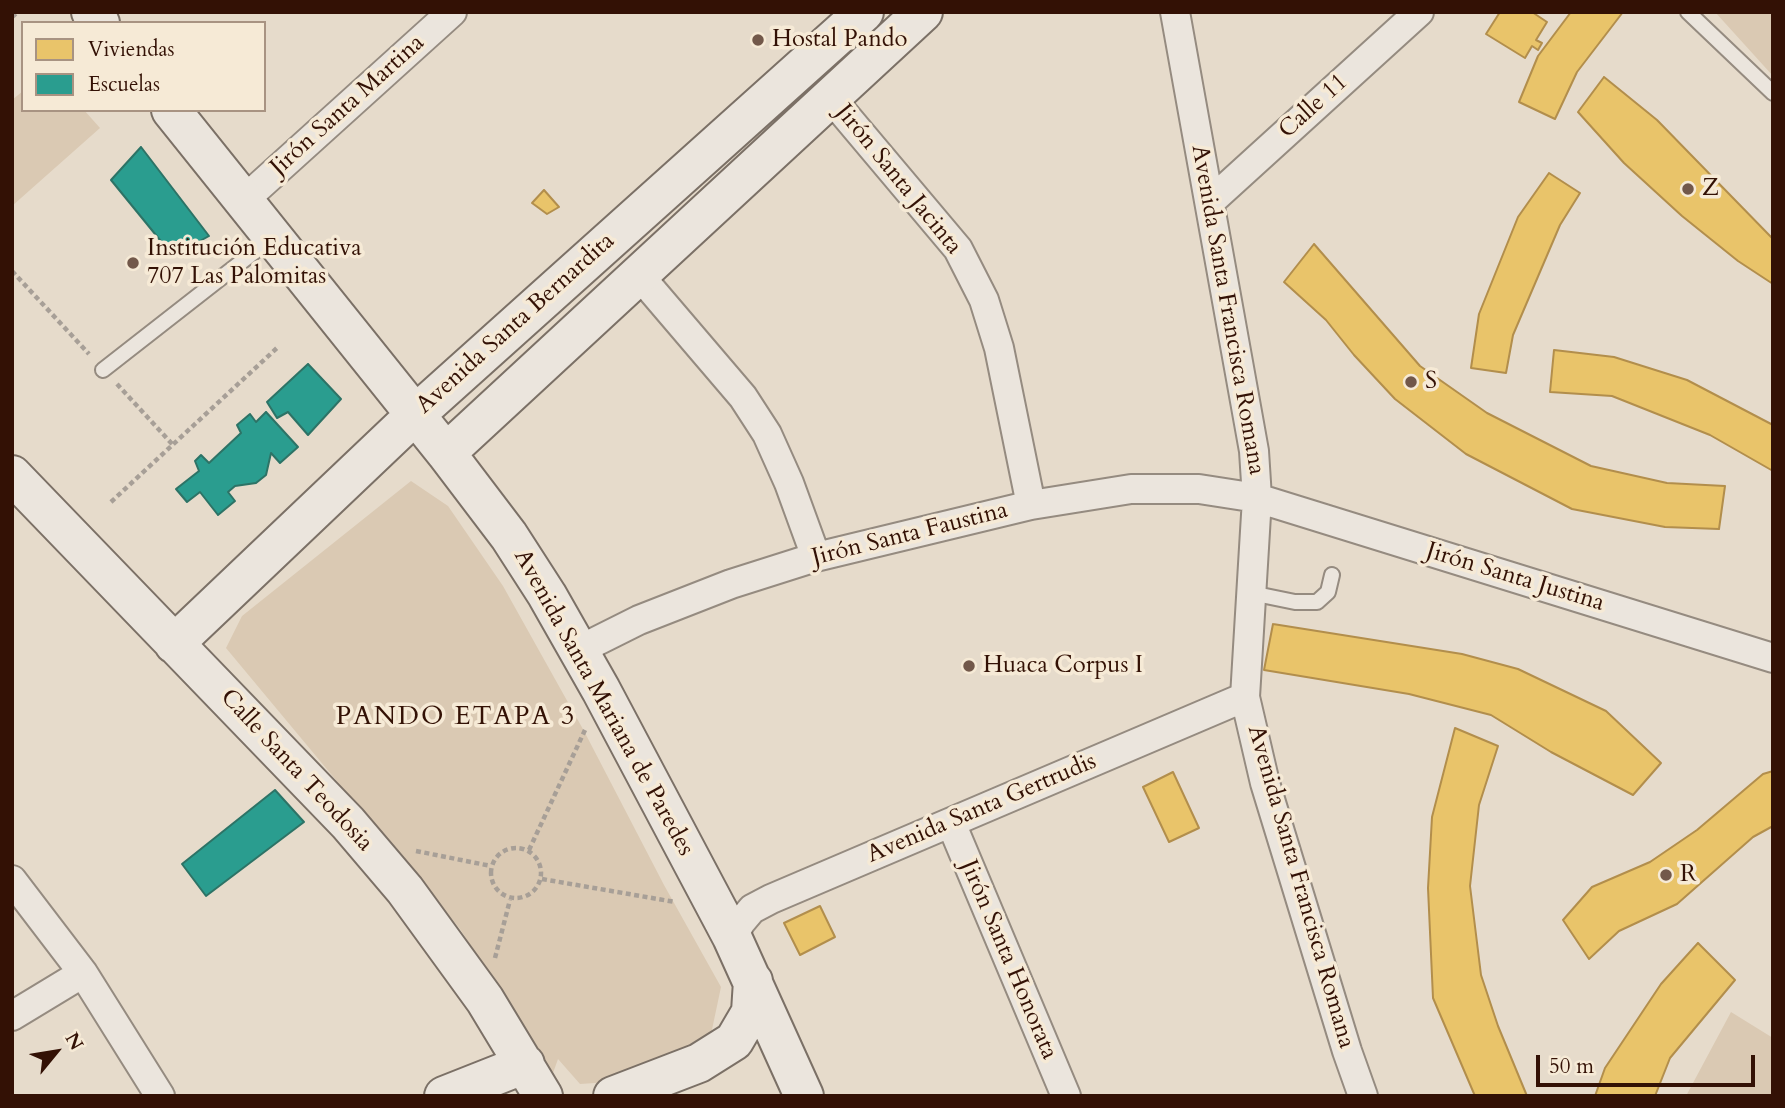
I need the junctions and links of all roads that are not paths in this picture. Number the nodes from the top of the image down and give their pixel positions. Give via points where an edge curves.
1 (864, 12) edge
2 (923, 12) edge
3 (1175, 12) edge
4 (1419, 12) edge
5 (1688, 12) edge
6 (451, 13) edge
7 (1773, 93) edge
8 (830, 97) junction
9 (173, 112) edge
10 (244, 200) junction
11 (1210, 202) junction
12 (273, 237) junction
13 (638, 274) junction
14 (103, 370) dead end
15 (416, 414) junction
16 (446, 453) junction
17 (12, 475) edge
18 (1257, 498) junction
19 (1031, 505) junction
20 (816, 557) junction
21 (1332, 575) dead end
22 (1251, 593) junction
23 (174, 643) junction
24 (579, 650) junction
25 (1773, 658) edge
26 (1245, 697) junction
27 (951, 823) junction
28 (12, 880) edge
29 (725, 923) junction
30 (83, 973) junction
31 (753, 981) junction
32 (12, 1016) edge
33 (534, 1080) edge
34 (160, 1096) edge
35 (444, 1096) edge
36 (613, 1096) edge
37 (804, 1096) edge
38 (1066, 1096) edge
39 (1363, 1096) edge

1 - 15 main road, Avenida Santa Bernardita
2 - 8 main road, Avenida Santa Bernardita
3 - 11 street, Avenida Santa Francisca Romana
4 - 11 street, Calle 11
5 - 7 lane
6 - 10 street, Jirón Santa Martina
8 - 13 main road, Avenida Santa Bernardita
8 - 19 street, Jirón Santa Jacinta via 958,249 984,300 999,348
9 - 10 main road, Avenida Santa Mariana de Paredes
10 - 12 main road, Avenida Santa Mariana de Paredes
11 - 18 street, Avenida Santa Francisca Romana via 1254,451
12 - 14 lane
12 - 15 main road, Avenida Santa Mariana de Paredes
13 - 16 main road, Avenida Santa Bernardita
13 - 20 street via 743,397 767,434
15 - 16 main road, Avenida Santa Mariana de Paredes
15 - 23 main road, Avenida Santa Bernardita
16 - 24 main road, Avenida Santa Mariana de Paredes via 509,536
17 - 23 main road, Calle Santa Teodosia
18 - 19 street, Jirón Santa Faustina via 1199,489 1131,489
18 - 22 street, Avenida Santa Francisca Romana
18 - 25 street, Jirón Santa Justina
19 - 20 street, Jirón Santa Faustina
20 - 24 street, Jirón Santa Faustina via 639,620
21 - 22 lane via 1328,592 1317,602
22 - 26 street, Avenida Santa Francisca Romana
23 - 33 main road, Calle Santa Teodosia via 405,890 485,1000
24 - 29 main road, Avenida Santa Mariana de Paredes
26 - 27 street, Avenida Santa Gertrudis
26 - 39 street, Avenida Santa Francisca Romana via 1265,783
27 - 29 street, Avenida Santa Gertrudis via 752,909 741,922
27 - 38 street, Jirón Santa Honorata
28 - 30 street
29 - 31 main road, Avenida Santa Mariana de Paredes
30 - 32 street
30 - 34 street
31 - 36 main road via 751,1012 734,1041 699,1063
31 - 37 main road, Avenida Santa Mariana de Paredes
33 - 35 main road

